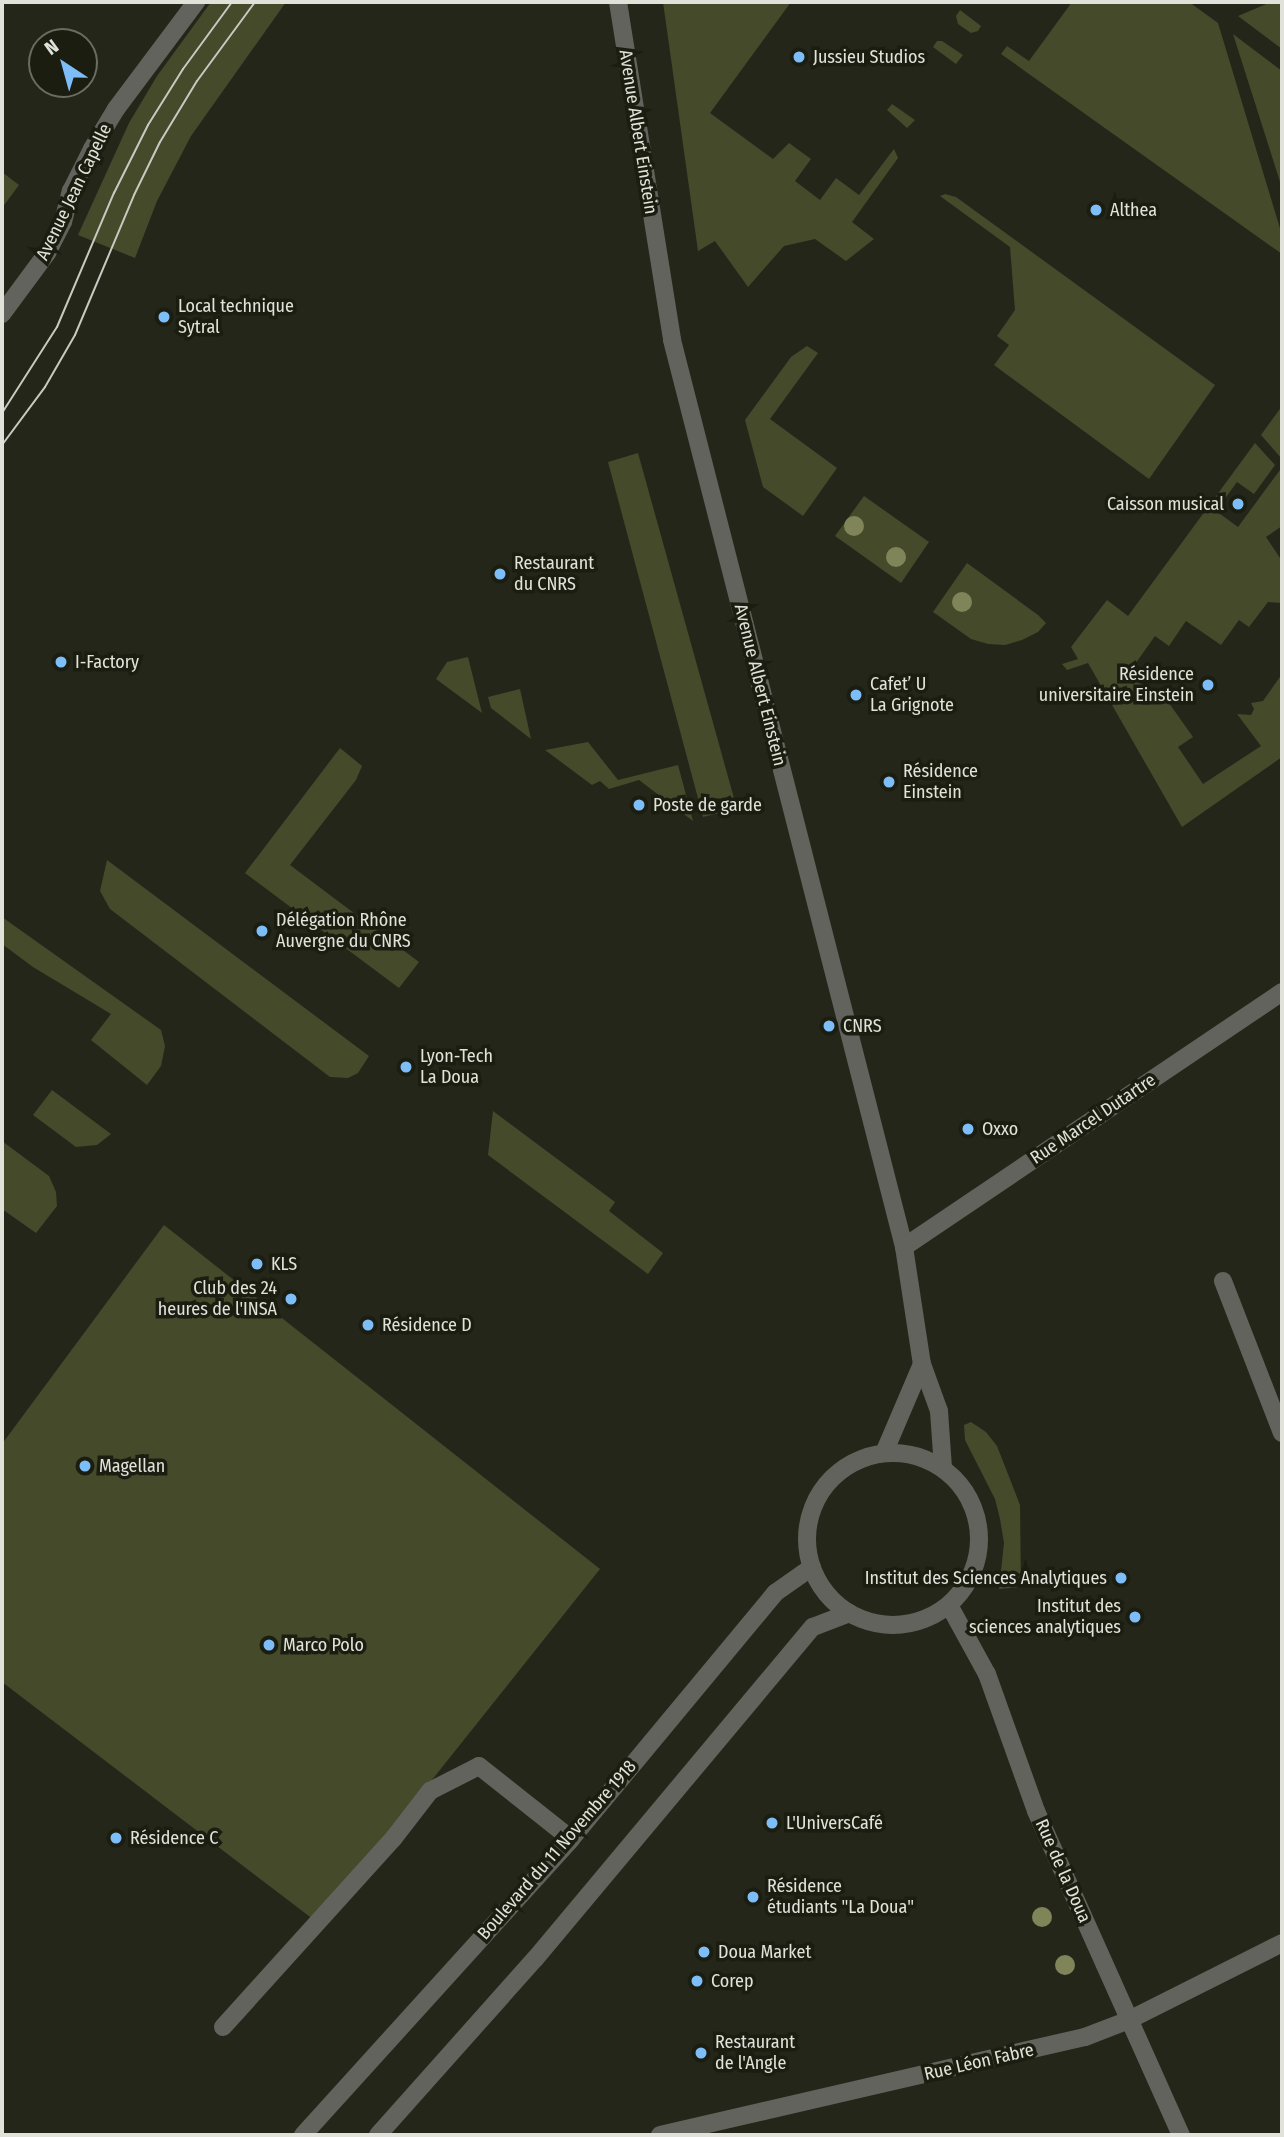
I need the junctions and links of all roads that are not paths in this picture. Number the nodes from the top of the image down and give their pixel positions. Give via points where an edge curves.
1 (195, 2) edge
2 (618, 2) edge
3 (2, 314) edge
4 (1282, 992) edge
5 (904, 1247) junction
6 (1223, 1280) dead end
7 (922, 1364) junction
8 (1282, 1433) edge
9 (884, 1453) junction
10 (943, 1468) junction
11 (812, 1567) junction
12 (949, 1605) junction
13 (849, 1613) junction
14 (571, 1839) junction
15 (1282, 1942) edge
16 (1129, 2020) junction
17 (223, 2027) dead end
18 (303, 2135) edge
19 (378, 2135) edge
20 (660, 2135) edge
21 (1181, 2135) edge

1 - 3 street, Avenue Jean Capelle via 110,118 71,191 63,222 47,253
2 - 5 street, Avenue Albert Einstein via 672,340
4 - 5 street, Rue Marcel Dutartre
5 - 7 street, Avenue Albert Einstein
6 - 8 street
7 - 9 street
7 - 10 street, Avenue Albert Einstein via 939,1411
9 - 10 street via 925,1458
9 - 11 street via 859,1460 837,1474 820,1493 810,1516 807,1542
10 - 12 street via 962,1486 980,1535 977,1561 967,1585
11 - 13 street via 826,1593
11 - 14 street, Boulevard du 11 Novembre 1918 via 775,1593
12 - 13 street via 926,1619 900,1625 873,1623
12 - 16 street, Rue de la Doua via 987,1674 1036,1811
13 - 19 street via 813,1627 535,1959
14 - 17 street via 479,1766 430,1791 393,1839
14 - 18 street, Boulevard du 11 Novembre 1918
15 - 16 street, Rue Léon Fabre
16 - 20 street, Rue Léon Fabre via 1085,2037
16 - 21 street, Rue de la Doua

